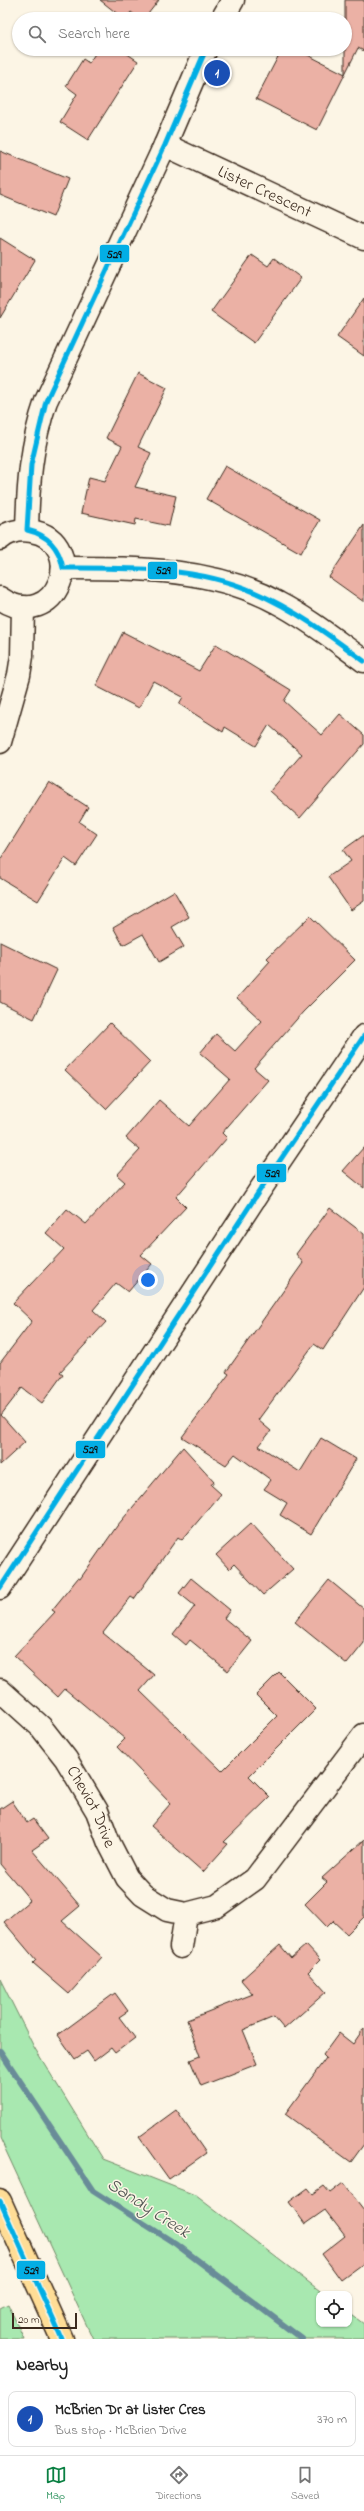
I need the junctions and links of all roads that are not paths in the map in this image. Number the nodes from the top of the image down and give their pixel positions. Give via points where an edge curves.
1 (233, 0) edge
2 (226, 12) edge
3 (203, 56) edge
4 (165, 145) junction
5 (364, 238) edge
6 (27, 530) junction
7 (0, 539) edge
8 (63, 568) junction
9 (0, 598) edge
10 (23, 607) junction
11 (364, 661) edge
12 (0, 742) edge
13 (364, 1036) edge
14 (0, 1588) edge
15 (0, 1690) edge
16 (364, 1735) edge
17 (186, 1914) junction
18 (181, 1948) dead end
19 (0, 2201) edge
20 (62, 2339) edge

1 - 2 street
3 - 4 street
4 - 5 street, Lister Crescent
4 - 6 street via 39,422 28,486
6 - 7 street via 10,533
6 - 8 street via 41,534 52,542 60,554
8 - 10 street via 60,583 51,596 38,605
8 - 11 street via 175,572 220,580 277,602 309,621
9 - 10 street via 14,606
10 - 12 street via 19,675
13 - 14 street via 258,1193
15 - 17 street, Cheviot Drive via 42,1728 66,1759 97,1811 109,1843 127,1878 143,1894 167,1910
16 - 17 street, Cheviot Drive via 255,1879 217,1906
17 - 18 street
19 - 20 main road

